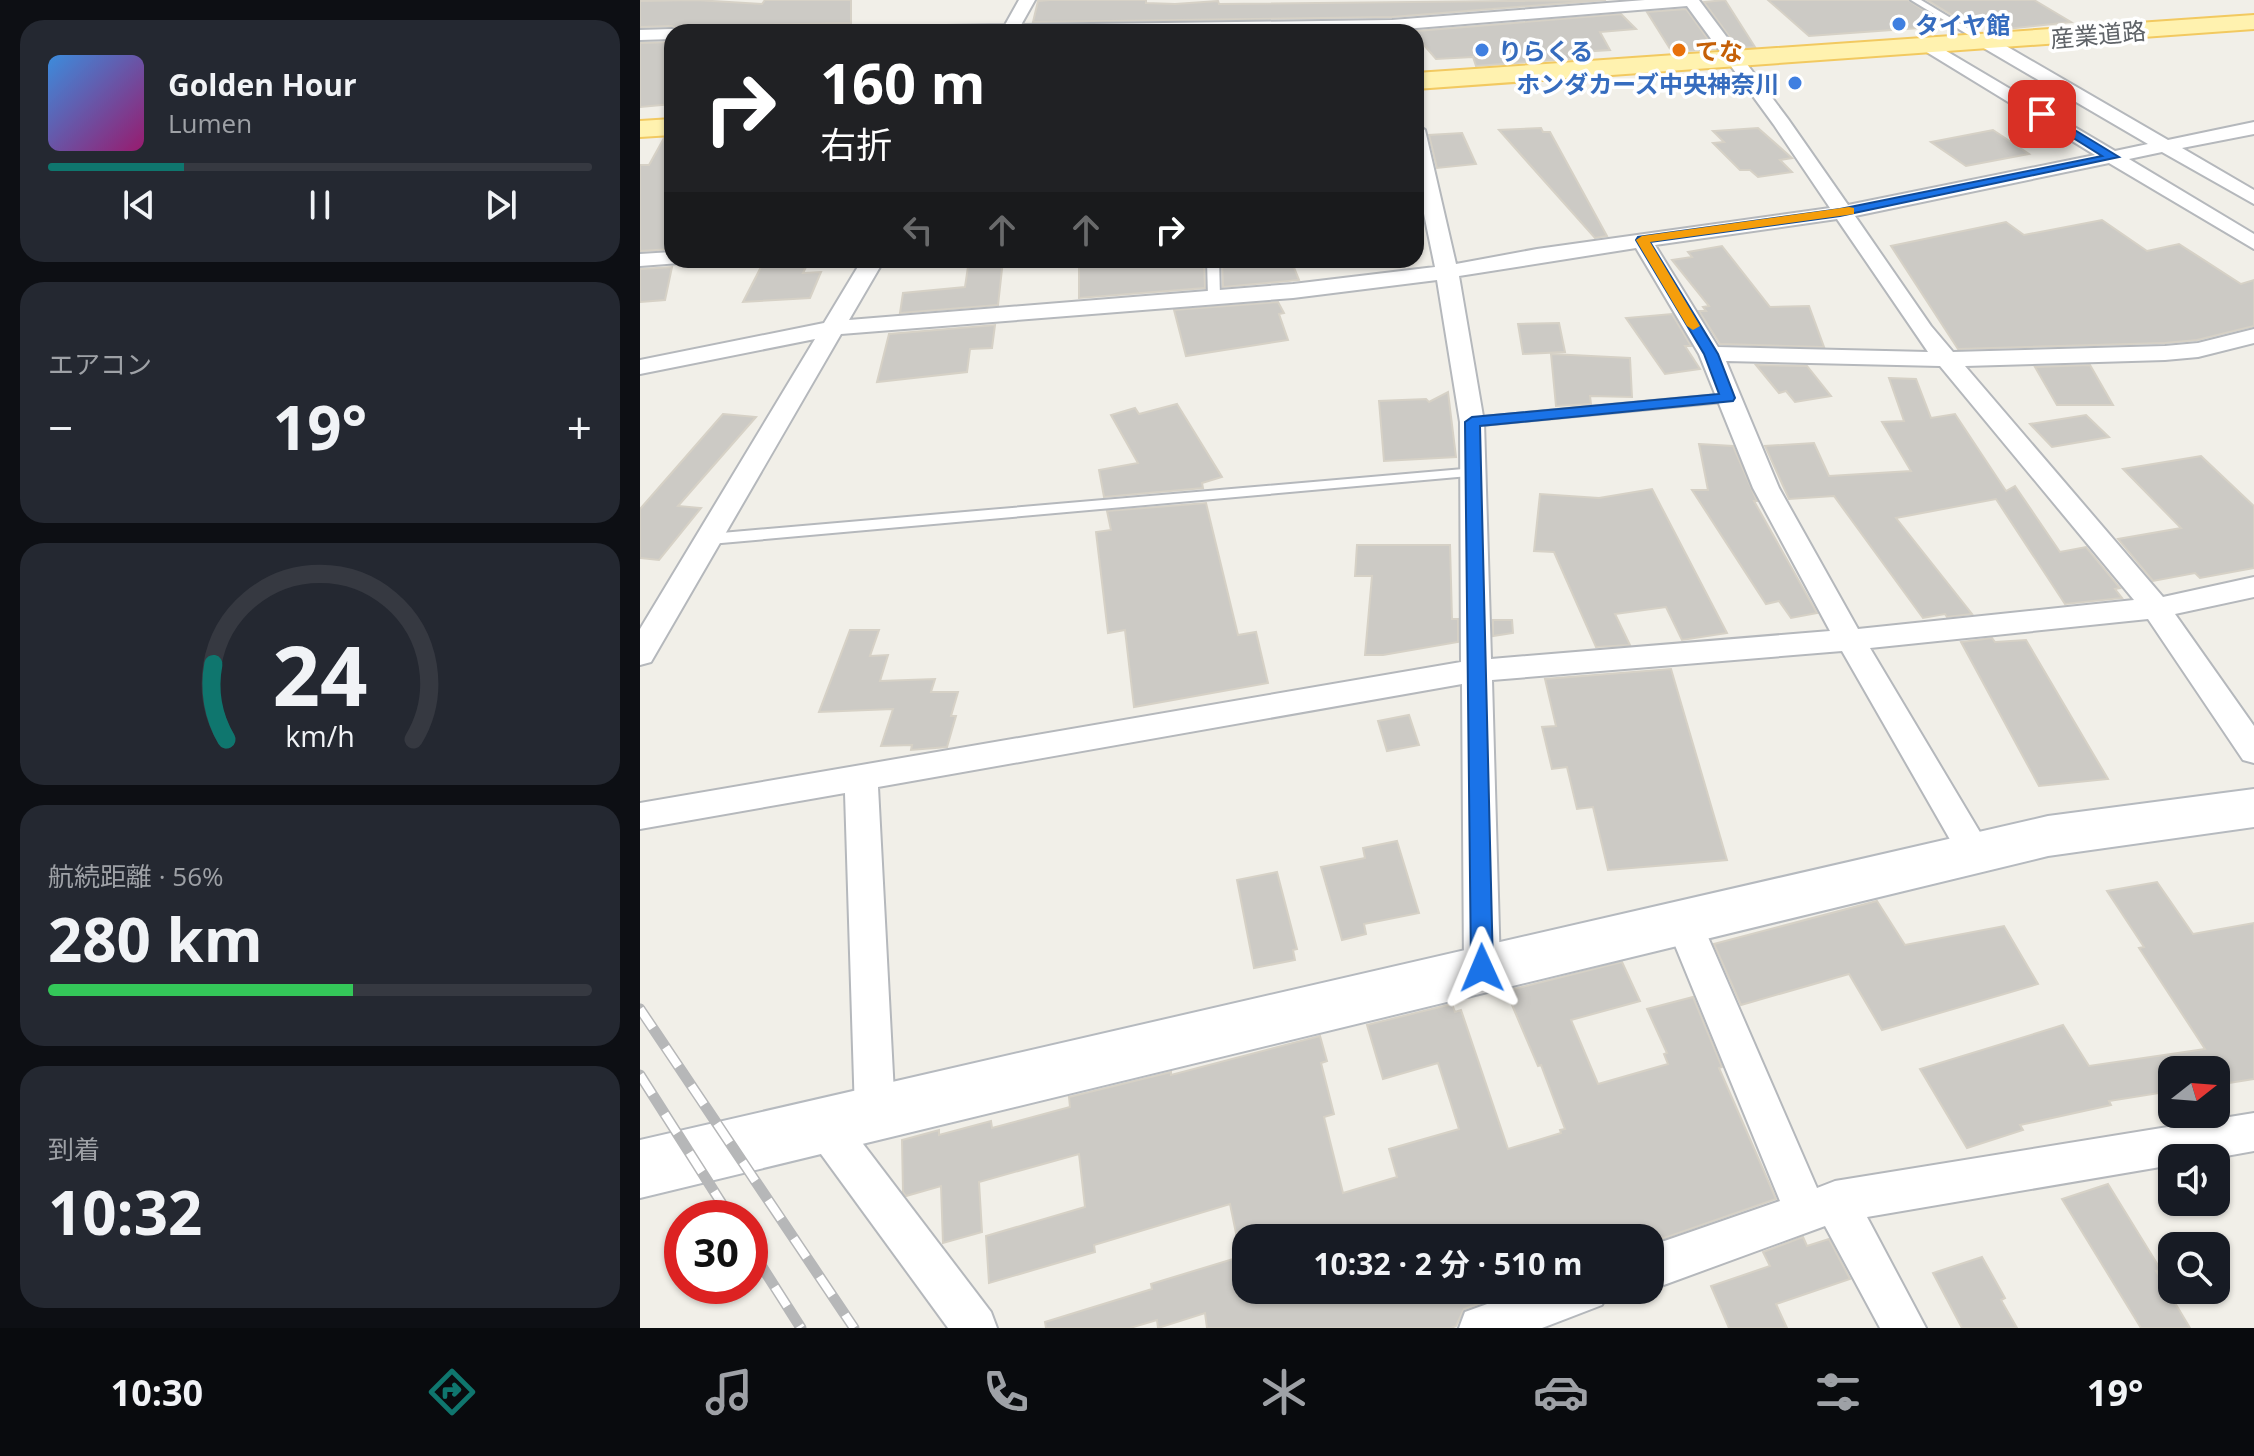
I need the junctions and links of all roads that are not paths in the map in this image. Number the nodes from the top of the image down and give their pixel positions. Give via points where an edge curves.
1 (1027, 0) edge
2 (1692, 0) edge
3 (1915, 0) edge
4 (2254, 22) edge
5 (1392, 23) edge
6 (1014, 24) edge
7 (1344, 24) edge
8 (664, 34) edge
9 (640, 35) edge
10 (1988, 43) junction
11 (1931, 47) junction
12 (1736, 61) junction
13 (1424, 80) edge
14 (664, 128) edge
15 (2254, 128) edge
16 (640, 129) edge
17 (2165, 146) junction
18 (2113, 157) junction
19 (1424, 180) edge
20 (2254, 198) edge
21 (1840, 213) junction
22 (1642, 240) junction
23 (2254, 243) edge
24 (664, 258) edge
25 (640, 260) edge
26 (868, 268) edge
27 (1213, 268) edge
28 (1447, 272) junction
29 (1214, 297) junction
30 (834, 328) junction
31 (2254, 336) edge
32 (1711, 354) junction
33 (1947, 359) junction
34 (640, 367) edge
35 (1728, 398) junction
36 (1472, 422) junction
37 (1475, 472) junction
38 (710, 539) junction
39 (2254, 587) edge
40 (2156, 608) junction
41 (1850, 640) junction
42 (640, 654) edge
43 (1474, 671) junction
44 (2254, 751) edge
45 (861, 779) junction
46 (2254, 808) edge
47 (640, 816) edge
48 (1976, 854) junction
49 (1683, 921) junction
50 (1482, 968) junction
51 (875, 1113) junction
52 (824, 1125) junction
53 (2254, 1132) edge
54 (640, 1169) edge
55 (1820, 1207) junction
56 (1664, 1263) edge
57 (1548, 1304) edge
58 (975, 1328) edge
59 (1481, 1328) edge
60 (1904, 1328) edge

1 - 6 street
2 - 5 street
2 - 12 street
3 - 10 lane
4 - 10 main road, 産業道路
5 - 7 street
8 - 9 street
10 - 11 main road, 産業道路
10 - 17 street
11 - 12 main road, 産業道路
11 - 18 street
12 - 13 main road, 産業道路
12 - 21 street
14 - 16 main road
15 - 17 street
17 - 18 street
17 - 20 street
18 - 21 street
18 - 23 street
19 - 28 street
21 - 22 street
21 - 33 street
22 - 28 street
22 - 32 street
24 - 25 street
26 - 30 street
27 - 29 lane
28 - 29 street
28 - 36 street
29 - 30 street
30 - 34 street
30 - 38 street
31 - 33 street via 2165,353
32 - 33 street
32 - 35 street
33 - 40 street
35 - 36 lane
35 - 41 street via 1766,488
36 - 37 street
37 - 38 lane
37 - 43 street
38 - 42 street
39 - 40 street
40 - 41 street
40 - 44 street
41 - 43 street
41 - 48 street
43 - 45 street
43 - 50 street
45 - 47 street
45 - 51 street
46 - 48 street via 2048,836
48 - 49 street
49 - 50 street
49 - 55 street
50 - 51 street
51 - 52 street
52 - 54 street
52 - 58 street
53 - 55 street
55 - 56 street
55 - 60 street
57 - 59 street

